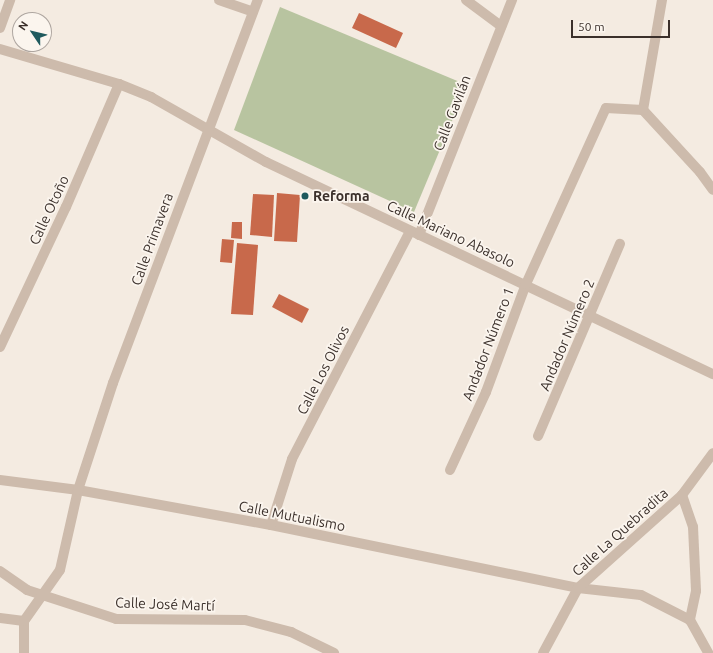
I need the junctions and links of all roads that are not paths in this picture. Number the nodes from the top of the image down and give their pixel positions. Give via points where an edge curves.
1 (10, 0) edge
2 (219, 0) edge
3 (258, 0) edge
4 (466, 0) edge
5 (512, 0) edge
6 (662, 0) edge
7 (253, 12) junction
8 (501, 26) junction
9 (0, 28) edge
10 (0, 49) edge
11 (120, 84) junction
12 (642, 110) junction
13 (208, 129) junction
14 (713, 190) edge
15 (415, 233) junction
16 (620, 244) dead end
17 (526, 284) junction
18 (590, 317) junction
19 (0, 347) edge
20 (713, 374) edge
21 (538, 436) dead end
22 (713, 453) edge
23 (450, 470) dead end
24 (0, 480) edge
25 (78, 490) junction
26 (682, 495) junction
27 (271, 525) junction
28 (0, 571) edge
29 (578, 588) junction
30 (44, 595) junction
31 (0, 618) edge
32 (690, 620) junction
33 (24, 621) junction
34 (24, 653) edge
35 (334, 653) edge
36 (543, 653) edge
37 (708, 653) edge

1 - 9 street
2 - 7 street
3 - 7 street, Calle Primavera
4 - 8 street
5 - 8 street, Calle Gavilán
6 - 12 street
7 - 13 street, Calle Primavera
8 - 15 street, Calle Gavilán
10 - 11 street, Calle Mariano Abasolo
11 - 13 street, Calle Mariano Abasolo via 151,97
11 - 19 street, Calle Otoño
12 - 14 street via 700,172
12 - 17 street, Andador Número 1 via 606,108
13 - 15 street, Calle Mariano Abasolo via 266,162
13 - 25 street, Calle Primavera via 113,383
15 - 17 street, Calle Mariano Abasolo
15 - 27 street, Calle Los Olivos via 292,459 282,482
16 - 18 street, Andador Número 2
17 - 18 street, Calle Mariano Abasolo
17 - 23 street, Andador Número 1 via 486,392
18 - 20 street, Calle Mariano Abasolo
18 - 21 street, Andador Número 2
22 - 26 street, Calle La Quebradita
24 - 25 street, Calle Mutualismo
25 - 27 street, Calle Mutualismo
25 - 30 street, Calle Primavera via 60,570
26 - 29 street, Calle La Quebradita
26 - 32 street via 693,527 696,591
27 - 29 street, Calle Mutualismo
28 - 30 street, Calle José Martí via 27,590
29 - 32 street, Calle Mutualismo via 641,595
29 - 36 street, Calle La Quebradita
30 - 33 street, Calle Primavera via 34,604
30 - 35 street, Calle José Martí via 116,619 245,620 291,632
31 - 33 street
32 - 37 street
33 - 34 street

